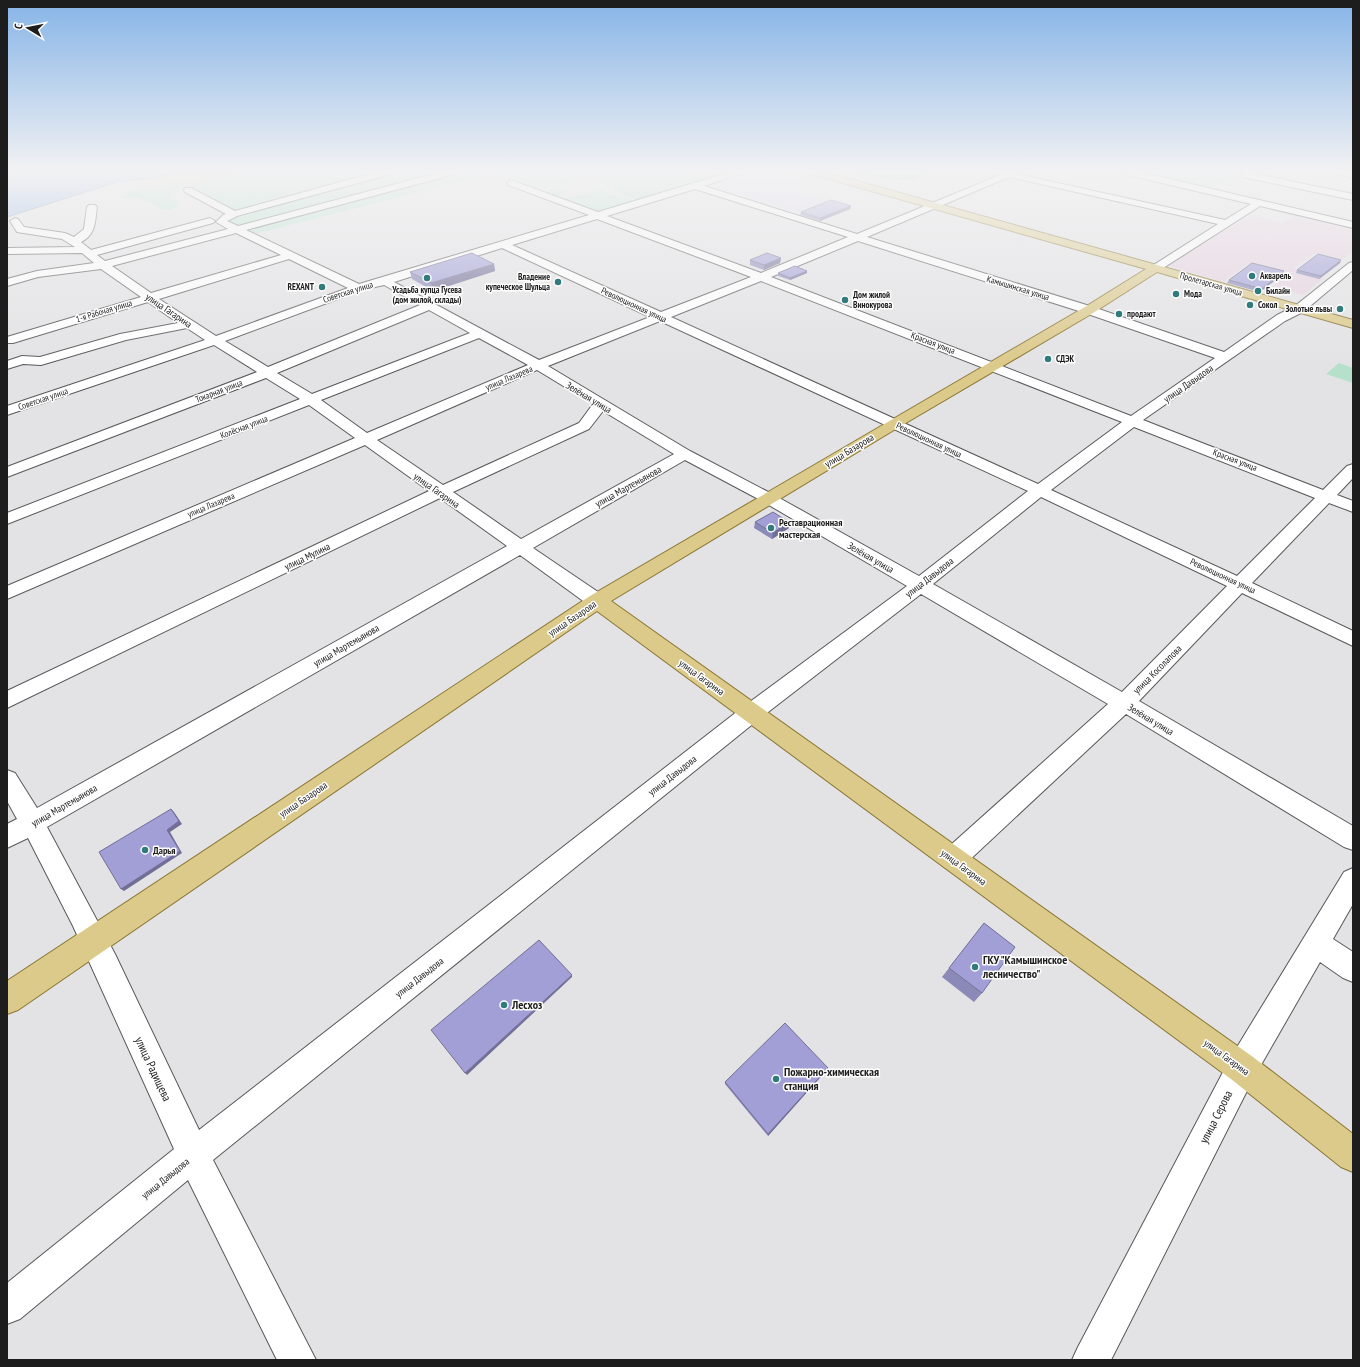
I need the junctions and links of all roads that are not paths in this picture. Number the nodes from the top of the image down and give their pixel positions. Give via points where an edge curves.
1 (63, 236) edge
2 (83, 236) edge
3 (154, 236) edge
4 (211, 236) edge
5 (250, 236) edge
6 (532, 236) edge
7 (653, 236) edge
8 (851, 236) edge
9 (863, 236) edge
10 (1041, 236) edge
11 (1207, 236) edge
12 (858, 238) junction
13 (74, 241) junction
14 (503, 245) junction
15 (7, 251) edge
16 (87, 252) junction
17 (291, 255) junction
18 (104, 265) junction
19 (1353, 265) edge
20 (1156, 268) junction
21 (7, 272) edge
22 (37, 274) junction
23 (761, 277) junction
24 (385, 281) junction
25 (7, 283) edge
26 (354, 286) junction
27 (150, 297) junction
28 (430, 305) junction
29 (1299, 309) junction
30 (1089, 310) junction
31 (659, 317) junction
32 (189, 324) junction
33 (1353, 324) edge
34 (480, 333) junction
35 (212, 337) junction
36 (8, 340) dead end
37 (1226, 356) junction
38 (7, 364) edge
39 (538, 366) junction
40 (992, 366) junction
41 (266, 373) junction
42 (311, 400) junction
43 (601, 404) junction
44 (7, 411) edge
45 (626, 419) junction
46 (1133, 421) junction
47 (894, 424) junction
48 (584, 426) junction
49 (365, 439) junction
50 (685, 454) junction
51 (1353, 469) edge
52 (7, 472) edge
53 (1039, 490) junction
54 (440, 492) junction
55 (1326, 496) junction
56 (768, 498) junction
57 (1353, 507) edge
58 (7, 519) edge
59 (518, 548) junction
60 (1241, 584) junction
61 (920, 585) junction
62 (7, 593) edge
63 (597, 601) junction
64 (1353, 639) edge
65 (7, 700) edge
66 (1124, 703) junction
67 (751, 713) junction
68 (7, 780) edge
69 (33, 822) junction
70 (7, 837) edge
71 (1353, 839) edge
72 (953, 859) junction
73 (1353, 880) edge
74 (94, 940) junction
75 (1316, 943) junction
76 (1353, 968) edge
77 (7, 999) edge
78 (1242, 1068) junction
79 (1353, 1155) edge
80 (194, 1156) junction
81 (7, 1306) edge
82 (297, 1360) edge
83 (1091, 1360) edge

1 - 13 street
2 - 13 street
3 - 16 street
4 - 18 street
5 - 17 street
6 - 14 street, Советская улица
7 - 23 street, Красная улица
8 - 12 street, Камышинская улица
9 - 12 street, улица Лазарева
10 - 20 main road, Пролетарская улица
11 - 20 street
12 - 23 street, улица Лазарева
12 - 30 street, Камышинская улица
13 - 16 street, улица Гагарина
14 - 24 street, Советская улица
14 - 31 street, Революционная улица
15 - 16 street
16 - 18 street, улица Гагарина
17 - 26 street
17 - 27 street, 1-я Рабочая улица
18 - 22 street
18 - 27 street, улица Гагарина
19 - 29 street, улица Давыдова
20 - 29 main road, Пролетарская улица
20 - 30 main road, улица Базарова
21 - 22 street
22 - 25 street
23 - 31 street, улица Лазарева
23 - 40 street, Красная улица
24 - 26 street, Советская улица
24 - 28 street, Зелёная улица
26 - 35 street, Советская улица
27 - 32 street, улица Гагарина
27 - 36 street, 1-я Рабочая улица
28 - 34 street, Зелёная улица
28 - 41 street, Токарная улица
29 - 33 main road, Пролетарская улица
29 - 37 street, улица Давыдова via 1281,318
30 - 37 street, Камышинская улица
30 - 40 main road, улица Базарова
31 - 39 street, улица Лазарева
31 - 47 street, Революционная улица
32 - 35 street, улица Гагарина
32 - 38 street via 124,337 40,361 22,360
34 - 39 street, Зелёная улица
34 - 42 street, Колёсная улица
35 - 41 street, улица Гагарина
35 - 44 street, Советская улица
37 - 46 street, улица Давыдова
39 - 43 street, Зелёная улица
39 - 49 street, улица Лазарева
40 - 46 street, Красная улица
40 - 47 main road, улица Базарова
41 - 42 street, улица Гагарина
41 - 52 street, Токарная улица
42 - 49 street, улица Гагарина
42 - 58 street, Колёсная улица
43 - 45 street, Зелёная улица
43 - 48 street, улица Мулина
45 - 48 street
45 - 50 street, Зелёная улица
46 - 53 street, улица Давыдова
46 - 55 street, Красная улица
47 - 53 street, Революционная улица
47 - 56 main road, улица Базарова
48 - 54 street, улица Мулина
49 - 54 street, улица Гагарина
49 - 62 street, улица Лазарева
50 - 56 street, Зелёная улица
50 - 59 street, улица Мартемьянова
51 - 55 street, улица Косолапова
53 - 60 street, Революционная улица
53 - 61 street, улица Давыдова
54 - 59 street, улица Гагарина
54 - 65 street, улица Мулина
55 - 57 street, Красная улица
55 - 60 street, улица Косолапова
56 - 61 street, Зелёная улица
56 - 63 main road, улица Базарова
59 - 63 street, улица Гагарина
59 - 69 street, улица Мартемьянова
60 - 64 street, Революционная улица
60 - 66 street, улица Косолапова
61 - 66 street, Зелёная улица
61 - 67 street, улица Давыдова
63 - 67 main road, улица Гагарина
63 - 74 main road, улица Базарова
66 - 71 street, Зелёная улица
66 - 72 street, улица Косолапова
67 - 72 main road, улица Гагарина
67 - 80 street, улица Давыдова
68 - 69 street, улица Радищева
69 - 70 street, улица Мартемьянова
69 - 74 street, улица Радищева
72 - 78 main road, улица Гагарина
73 - 75 street, улица Серова
74 - 77 main road, улица Базарова
74 - 80 street, улица Радищева
75 - 76 street
75 - 78 street, улица Серова
78 - 79 main road, улица Гагарина
78 - 83 street, улица Серова
80 - 81 street, улица Давыдова
80 - 82 street, улица Радищева

